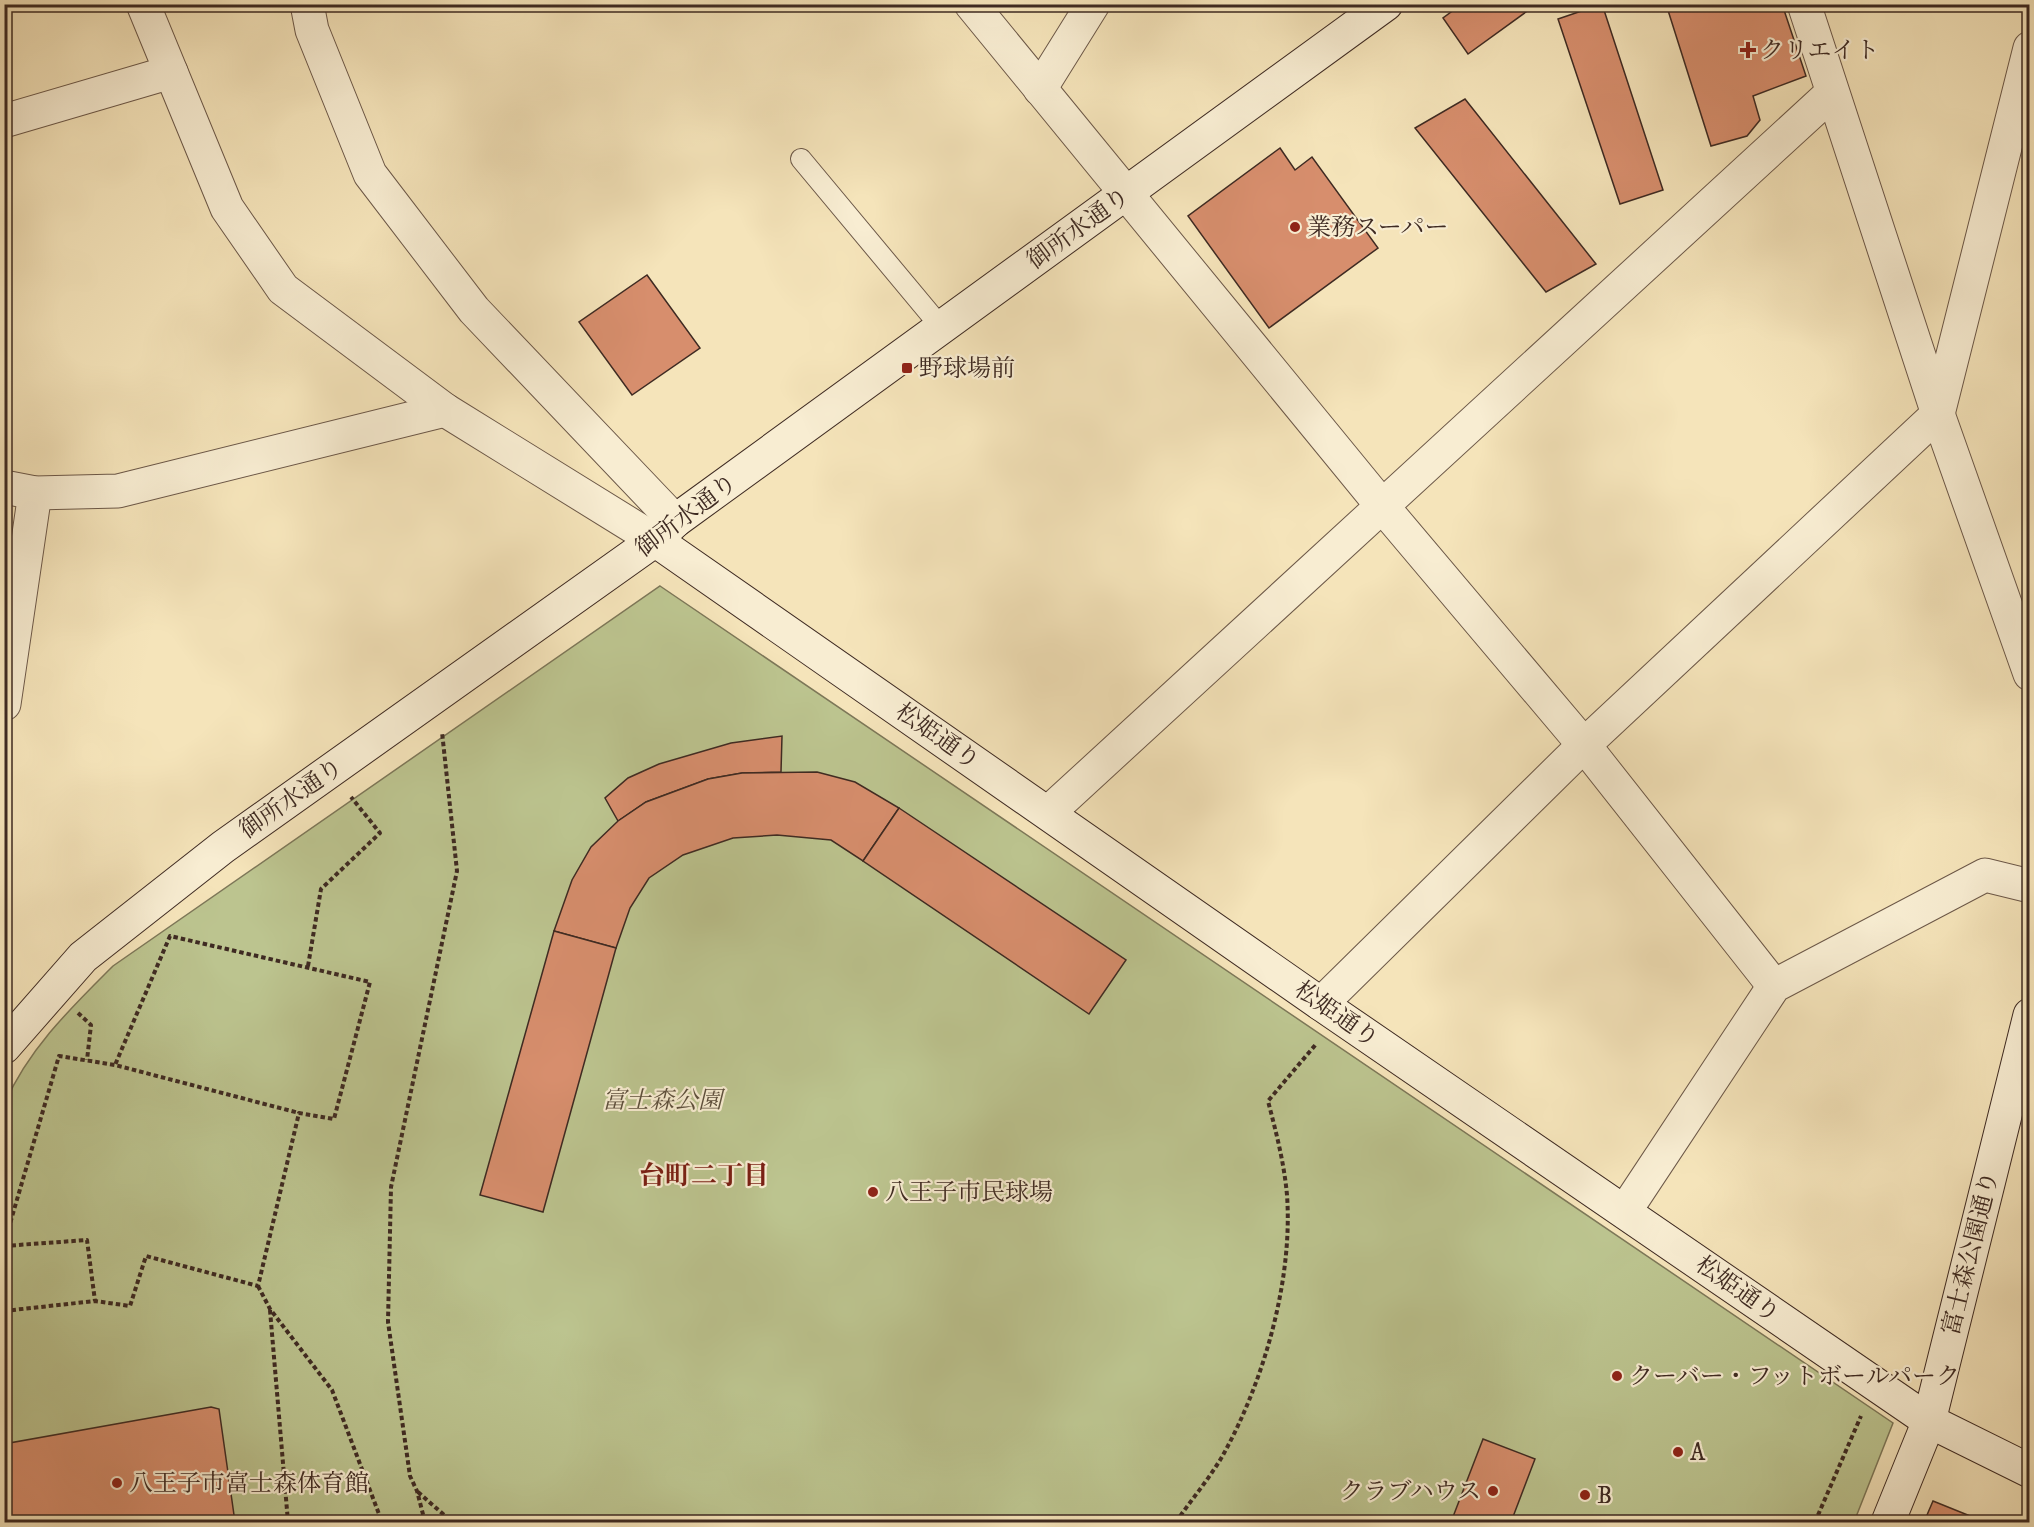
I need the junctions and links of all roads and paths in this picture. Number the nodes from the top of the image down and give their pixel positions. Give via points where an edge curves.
1 (143, 4) edge
2 (307, 4) edge
3 (971, 4) edge
4 (1093, 4) edge
5 (1386, 4) edge
6 (1804, 4) edge
7 (2030, 48) edge
8 (171, 72) junction
9 (1040, 89) junction
10 (1832, 93) junction
11 (4, 121) edge
12 (801, 159) dead end
13 (1125, 194) junction
14 (941, 327) junction
15 (445, 410) junction
16 (1938, 414) junction
17 (20, 490) edge
18 (1383, 507) junction
19 (665, 530) junction
20 (2030, 674) edge
21 (4, 704) edge
22 (441, 725) dead end
23 (1584, 745) junction
24 (346, 791) dead end
25 (1048, 813) junction
26 (2030, 886) edge
27 (308, 966) junction
28 (1774, 986) junction
29 (1321, 1004) junction
30 (71, 1006) dead end
31 (2030, 1015) edge
32 (1323, 1036) dead end
33 (4, 1047) edge
34 (87, 1060) junction
35 (115, 1065) junction
36 (299, 1113) junction
37 (1625, 1211) junction
38 (4, 1245) edge
39 (258, 1286) junction
40 (95, 1301) junction
41 (270, 1309) junction
42 (4, 1311) edge
43 (1875, 1384) junction
44 (1929, 1421) junction
45 (2030, 1471) edge
46 (417, 1491) junction
47 (288, 1522) edge
48 (382, 1522) edge
49 (425, 1522) edge
50 (452, 1522) edge
51 (1176, 1522) edge
52 (1815, 1522) edge
53 (1888, 1522) edge

1 - 8 street
2 - 19 street via 312,30 370,174 474,310
3 - 9 street
4 - 9 street
5 - 13 street, 御所水通り
6 - 10 street
7 - 16 street
8 - 11 street
8 - 15 street via 227,208 283,289
9 - 13 street
10 - 16 street
10 - 18 street
12 - 14 lane
13 - 14 street, 御所水通り
13 - 18 street
14 - 19 street, 御所水通り
15 - 17 street via 118,491
15 - 19 street
16 - 20 street
16 - 23 street
17 - 21 street
18 - 23 street
18 - 25 street
19 - 25 street, 松姫通り
19 - 33 street, 御所水通り via 204,861 82,957
22 - 46 path via 457,871 391,1187 388,1322 410,1476
23 - 28 street
23 - 29 street
24 - 27 path via 380,833 321,889
25 - 29 street, 松姫通り
26 - 28 street via 1985,875
27 - 35 path via 170,936
27 - 36 path via 370,982 334,1119
28 - 37 street
29 - 37 street, 松姫通り
30 - 34 path via 91,1025
31 - 44 street, 富士森公園通り
32 - 51 path via 1268,1101 1282,1155 1287,1197 1286,1246 1275,1322 1253,1389 1223,1455
34 - 35 path
34 - 38 path via 59,1056
35 - 36 path
36 - 39 path
37 - 43 street, 松姫通り
38 - 40 path via 87,1240
39 - 40 path via 146,1256 130,1306
39 - 41 path
40 - 42 path
41 - 47 path
41 - 48 path via 332,1389
43 - 44 street, 松姫通り
43 - 52 path
44 - 45 street, 松姫通り
44 - 53 street, 富士森公園通り
46 - 49 path
46 - 50 path

